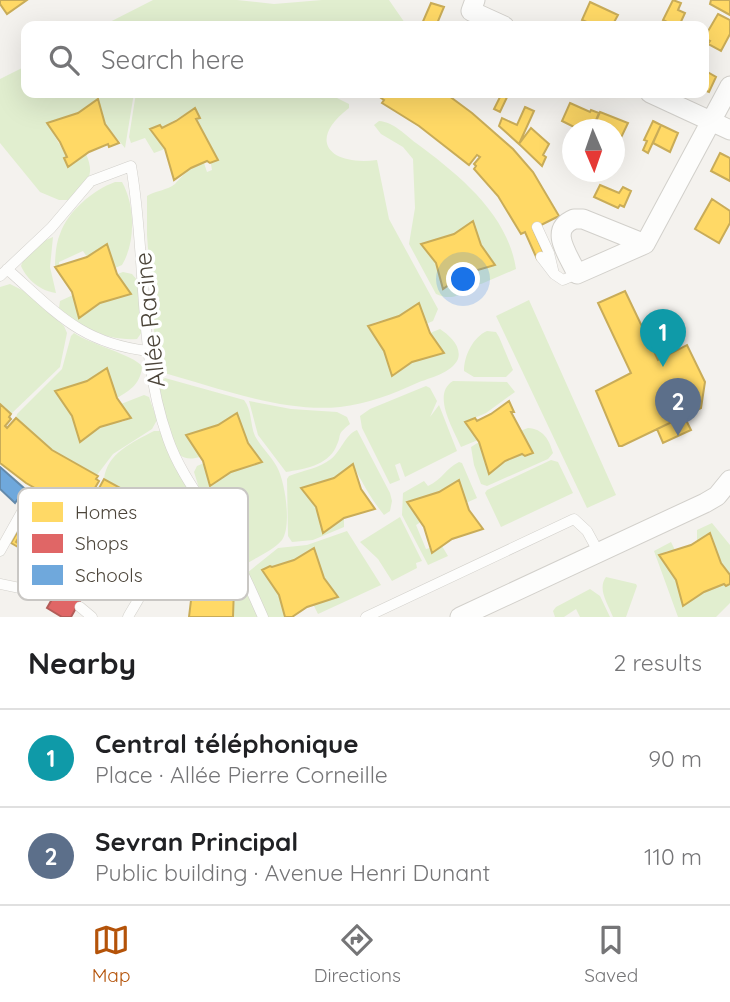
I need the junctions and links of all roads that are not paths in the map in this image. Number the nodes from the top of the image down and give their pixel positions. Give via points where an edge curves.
1 (475, 0) edge
2 (493, 21) edge
3 (730, 86) edge
4 (660, 98) edge
5 (711, 121) junction
6 (730, 130) edge
7 (537, 227) dead end
8 (645, 244) junction
9 (541, 257) dead end
10 (4, 273) edge
11 (554, 274) junction
12 (577, 274) junction
13 (148, 351) junction
14 (730, 480) edge
15 (194, 488) edge
16 (18, 519) edge
17 (0, 551) edge
18 (599, 553) junction
19 (0, 584) edge
20 (248, 587) edge
21 (18, 588) edge
22 (137, 600) edge
23 (80, 607) dead end
24 (92, 617) edge
25 (128, 617) edge
26 (263, 617) edge
27 (366, 617) edge
28 (460, 617) edge

1 - 2 street via 471,11
3 - 5 street
4 - 5 street
5 - 6 street
5 - 8 street
7 - 11 lane
8 - 12 street
8 - 12 street via 574,219 565,223 560,237
9 - 11 lane
10 - 13 lane via 79,330 111,344
10 - 13 lane, Allée Racine via 92,181 131,166
11 - 12 lane via 563,280
13 - 15 lane, Allée Racine via 167,438
14 - 18 street via 705,503
16 - 17 lane
18 - 27 lane via 574,519
18 - 28 street
19 - 21 lane
20 - 26 lane, Allée Racine
22 - 25 lane
23 - 24 lane

